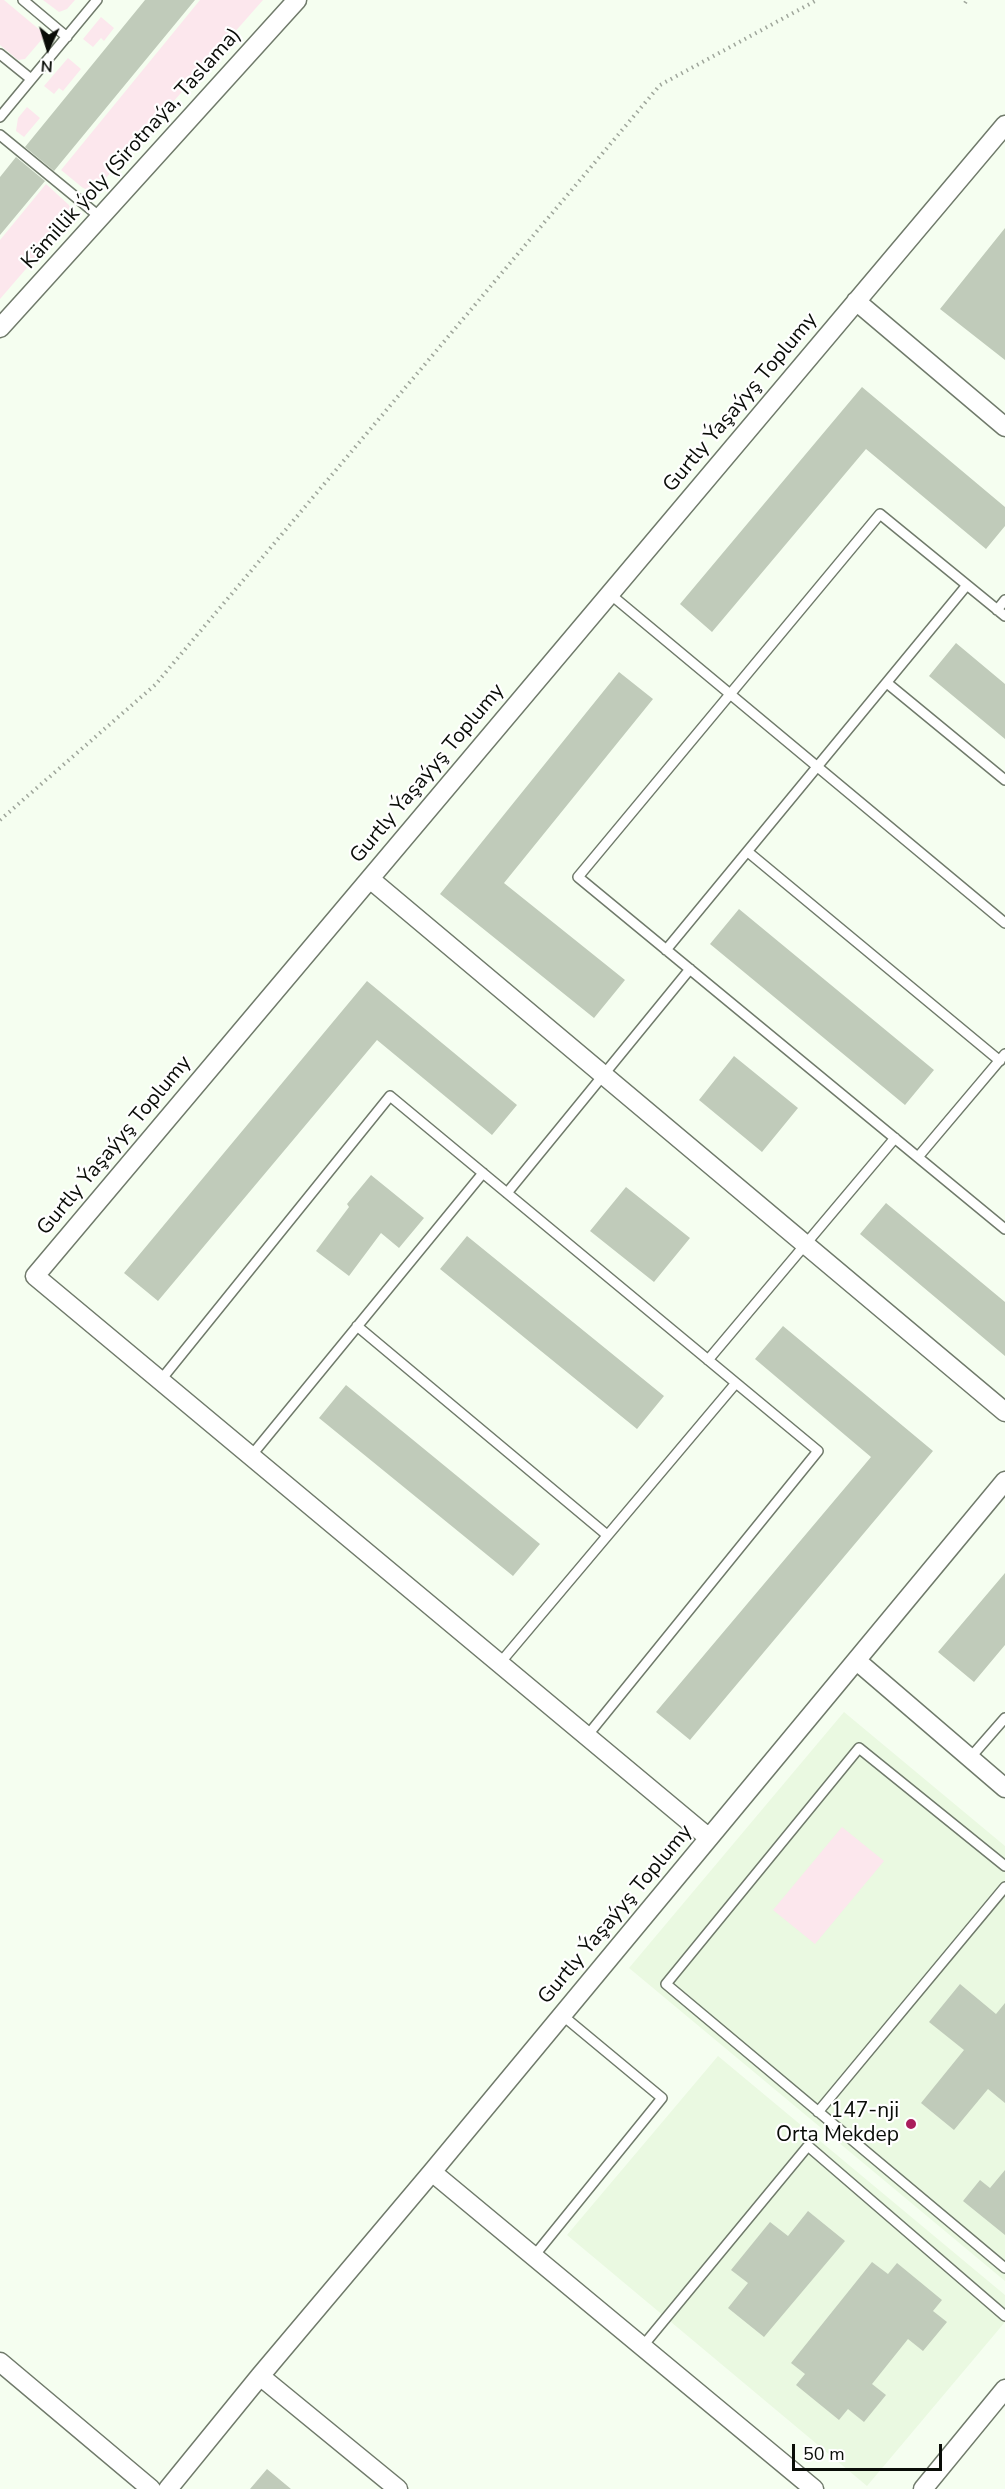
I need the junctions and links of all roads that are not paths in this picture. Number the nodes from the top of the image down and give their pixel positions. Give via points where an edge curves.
1 (23, 0) edge
2 (97, 0) edge
3 (297, 0) edge
4 (67, 36) junction
5 (0, 54) edge
6 (31, 80) junction
7 (0, 117) edge
8 (1005, 125) edge
9 (0, 135) edge
10 (100, 217) junction
11 (856, 301) junction
12 (0, 328) edge
13 (1005, 427) edge
14 (968, 585) junction
15 (610, 594) junction
16 (1005, 600) edge
17 (1001, 613) edge
18 (887, 683) junction
19 (730, 694) junction
20 (818, 767) junction
21 (1005, 780) edge
22 (748, 852) junction
23 (370, 879) junction
24 (1005, 923) edge
25 (666, 950) junction
26 (690, 969) junction
27 (1002, 1057) edge
28 (604, 1075) junction
29 (895, 1138) junction
30 (918, 1157) junction
31 (483, 1173) junction
32 (507, 1193) junction
33 (1005, 1229) edge
34 (805, 1244) junction
35 (357, 1326) junction
36 (708, 1360) junction
37 (160, 1381) junction
38 (736, 1383) junction
39 (1005, 1412) edge
40 (251, 1456) junction
41 (1005, 1481) edge
42 (608, 1535) junction
43 (856, 1661) junction
44 (500, 1663) junction
45 (1005, 1718) edge
46 (587, 1736) junction
47 (970, 1758) junction
48 (1005, 1788) edge
49 (709, 1838) junction
50 (1005, 1866) edge
51 (1005, 1887) edge
52 (562, 2015) junction
53 (818, 2112) junction
54 (432, 2172) junction
55 (534, 2256) junction
56 (1005, 2268) edge
57 (1005, 2316) edge
58 (642, 2347) junction
59 (0, 2362) edge
60 (260, 2376) junction
61 (1005, 2389) edge
62 (151, 2489) edge
63 (168, 2489) edge
64 (398, 2489) edge
65 (814, 2489) edge
66 (923, 2489) edge

1 - 4 lane
2 - 4 lane
3 - 10 street, Kämillik ýoly (Sirotnaýa, Taslama)
4 - 6 lane
5 - 6 lane
6 - 7 lane
8 - 11 street, Gurtly Ýaşaýyş Toplumy
9 - 10 lane
10 - 12 street, Kämillik ýoly (Sirotnaýa, Taslama)
11 - 13 street
11 - 15 street, Gurtly Ýaşaýyş Toplumy
14 - 17 lane
14 - 18 lane
14 - 19 lane via 880,514
15 - 19 lane
15 - 23 street, Gurtly Ýaşaýyş Toplumy
16 - 17 lane
18 - 20 lane
18 - 21 lane
19 - 20 lane
19 - 25 lane via 578,877
20 - 22 lane
20 - 24 lane
22 - 25 lane
22 - 27 lane
23 - 28 street
23 - 37 street, Gurtly Ýaşaýyş Toplumy via 35,1276
25 - 26 lane
26 - 28 lane
26 - 29 lane
27 - 30 lane
28 - 32 lane
28 - 34 street
29 - 30 lane
29 - 34 lane
30 - 33 lane
31 - 32 lane
31 - 35 lane
31 - 37 lane via 390,1096
32 - 36 lane
34 - 36 lane
34 - 39 street
35 - 40 lane
35 - 42 lane
36 - 38 lane
37 - 40 street
38 - 42 lane
38 - 46 lane via 818,1451
40 - 44 street
41 - 43 street, Gurtly Ýaşaýyş Toplumy
42 - 44 lane
43 - 47 street
43 - 49 street, Gurtly Ýaşaýyş Toplumy
44 - 46 street
45 - 47 lane
46 - 49 street
47 - 48 street
49 - 52 street, Gurtly Ýaşaýyş Toplumy
50 - 53 lane via 859,1748 666,1984
51 - 53 lane
52 - 54 street, Gurtly Ýaşaýyş Toplumy
52 - 55 lane via 662,2098
53 - 56 lane
54 - 55 street
54 - 60 street, Gurtly Ýaşaýyş Toplumy
55 - 58 street
57 - 58 lane via 808,2146
58 - 65 street
59 - 62 street
60 - 63 street, Gurtly Ýaşaýyş Toplumy
60 - 64 street
61 - 66 street

